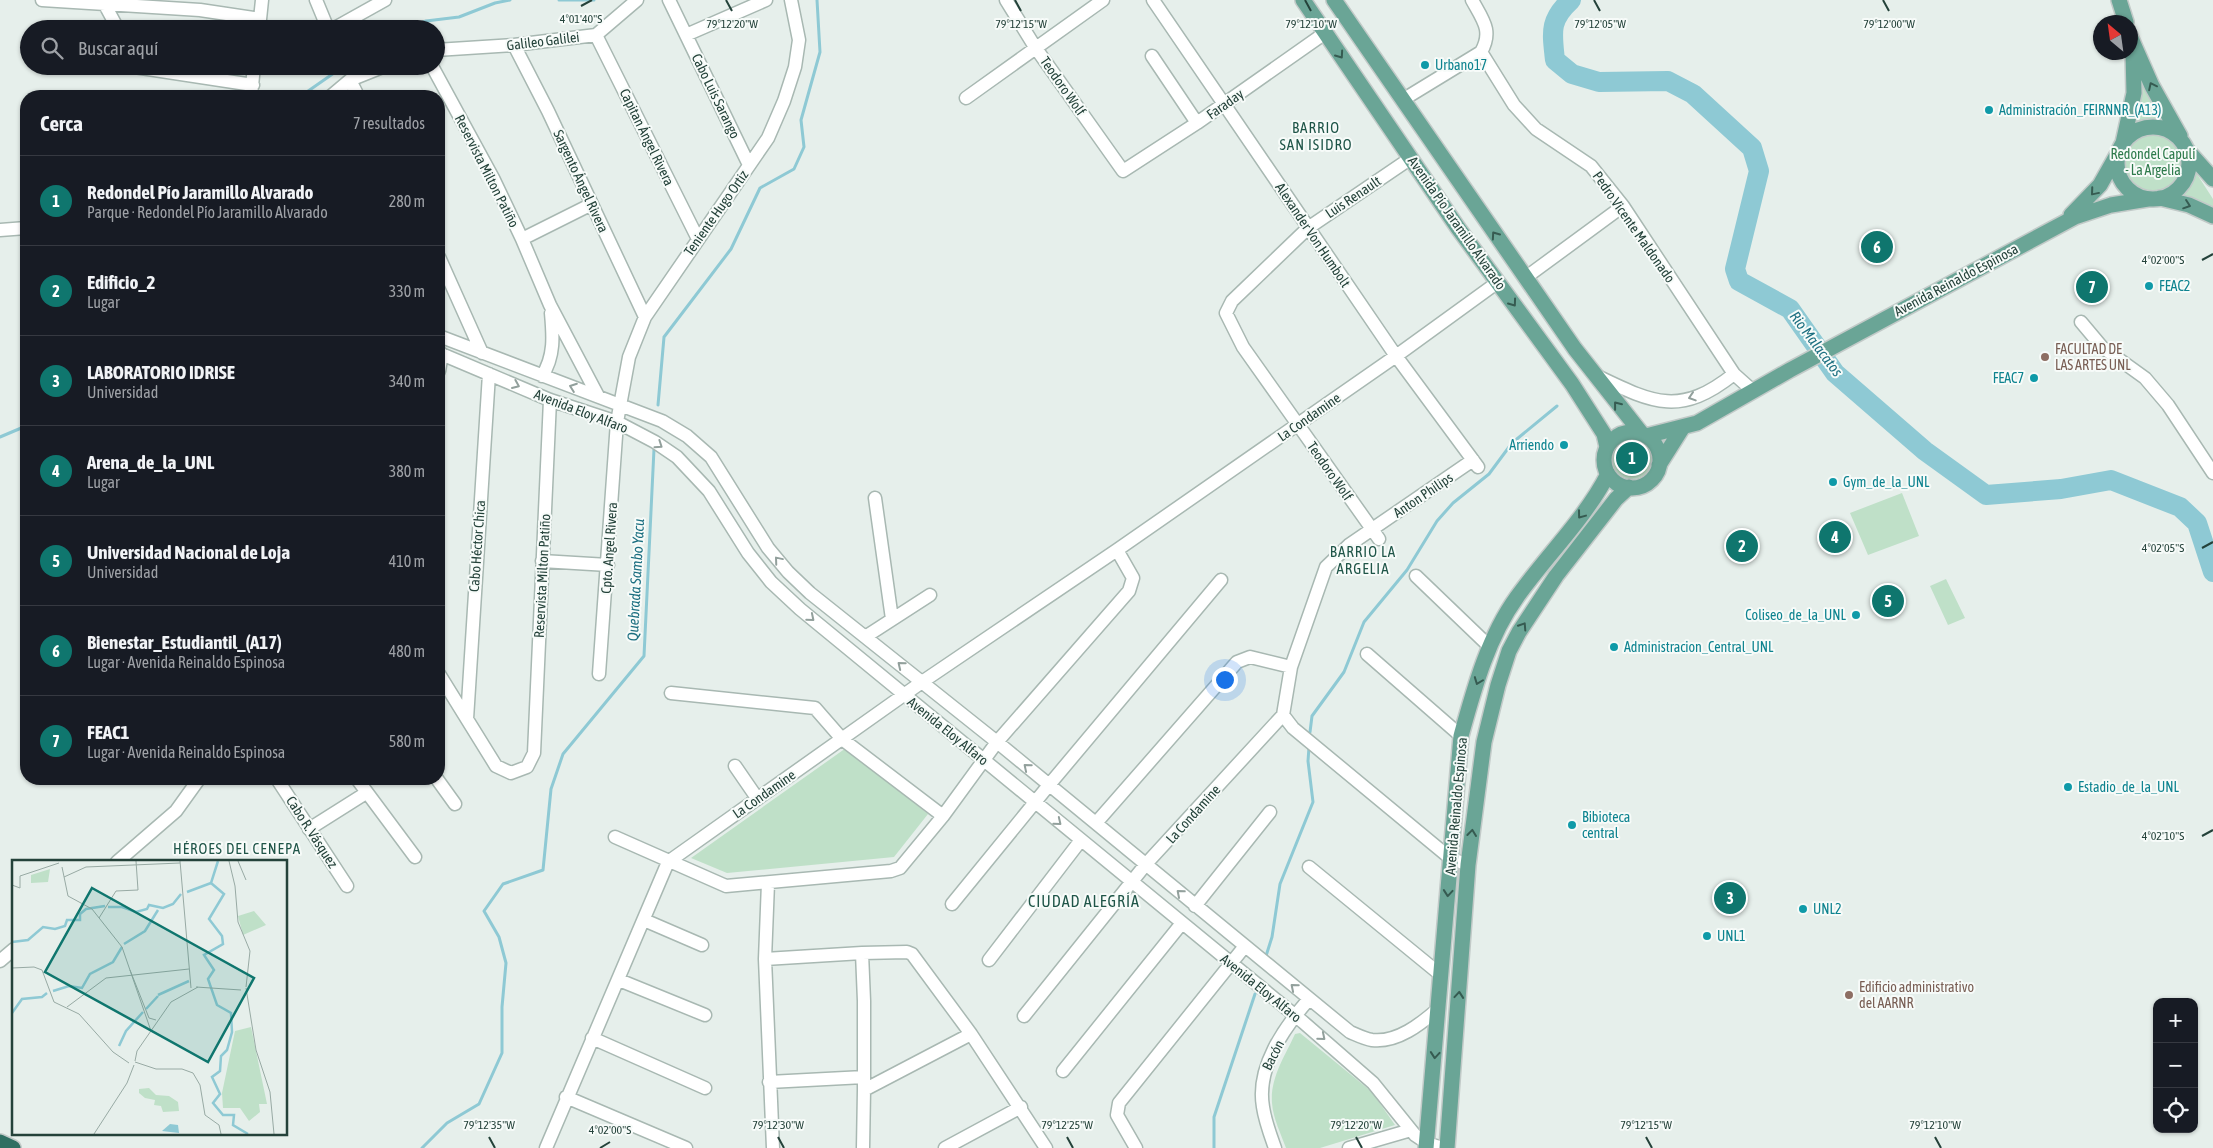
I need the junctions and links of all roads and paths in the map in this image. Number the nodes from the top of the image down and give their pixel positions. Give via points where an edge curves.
1 (42, 0) edge
2 (262, 0) edge
3 (316, 0) edge
4 (637, 0) edge
5 (669, 0) edge
6 (766, 0) edge
7 (791, 0) edge
8 (1006, 0) edge
9 (1103, 0) edge
10 (1153, 0) edge
11 (1303, 0) edge
12 (1334, 0) edge
13 (1472, 0) edge
14 (2119, 0) edge
15 (381, 1) edge
16 (85, 2) edge
17 (145, 3) edge
18 (105, 5) junction
19 (201, 5) edge
20 (2124, 15) edge
21 (113, 20) edge
22 (247, 20) edge
23 (260, 20) edge
24 (324, 20) edge
25 (348, 20) edge
26 (1325, 33) junction
27 (596, 35) junction
28 (686, 35) junction
29 (514, 45) junction
30 (1035, 47) junction
31 (445, 49) edge
32 (1481, 52) junction
33 (2138, 55) edge
34 (1152, 56) dead end
35 (2132, 60) edge
36 (173, 75) edge
37 (253, 75) edge
38 (362, 75) edge
39 (437, 75) edge
40 (1389, 79) junction
41 (350, 80) junction
42 (247, 90) edge
43 (252, 90) edge
44 (338, 90) edge
45 (355, 90) edge
46 (1368, 94) junction
47 (966, 98) dead end
48 (1404, 99) junction
49 (1224, 104) junction
50 (1197, 123) junction
51 (2121, 147) junction
52 (2186, 147) junction
53 (1411, 158) junction
54 (750, 165) junction
55 (1123, 171) joint
56 (2213, 178) edge
57 (2154, 198) junction
58 (592, 204) junction
59 (1623, 206) junction
60 (1479, 212) junction
61 (2213, 216) edge
62 (2058, 225) junction
63 (20, 228) edge
64 (1308, 228) junction
65 (1458, 228) junction
66 (0, 230) edge
67 (522, 239) junction
68 (698, 239) junction
69 (445, 271) edge
70 (1525, 278) junction
71 (1498, 282) junction
72 (1232, 301) joint
73 (550, 305) junction
74 (645, 317) junction
75 (2081, 322) dead end
76 (445, 338) edge
77 (1567, 338) junction
78 (1549, 351) junction
79 (482, 353) junction
80 (445, 355) edge
81 (1396, 356) junction
82 (489, 374) junction
83 (1734, 374) junction
84 (1594, 375) junction
85 (542, 376) junction
86 (1753, 391) junction
87 (598, 396) junction
88 (550, 400) junction
89 (619, 403) junction
90 (617, 422) junction
91 (1298, 425) junction
92 (1683, 427) junction
93 (1644, 435) junction
94 (1607, 447) junction
95 (1476, 464) joint
96 (1659, 465) junction
97 (2213, 473) edge
98 (1608, 474) junction
99 (1629, 487) junction
100 (875, 498) dead end
101 (759, 534) junction
102 (1375, 534) junction
103 (742, 544) junction
104 (1117, 550) junction
105 (542, 561) junction
106 (608, 565) junction
107 (1416, 576) dead end
108 (1221, 580) dead end
109 (930, 595) dead end
110 (892, 619) junction
111 (865, 636) junction
112 (1490, 647) junction
113 (1367, 654) dead end
114 (1291, 667) junction
115 (599, 674) dead end
116 (922, 682) junction
117 (445, 684) edge
118 (671, 694) dead end
119 (904, 696) junction
120 (1283, 715) junction
121 (467, 719) junction
122 (1461, 736) junction
123 (842, 739) junction
124 (997, 742) junction
125 (983, 760) junction
126 (735, 766) dead end
127 (195, 785) edge
128 (281, 785) edge
129 (361, 785) edge
130 (441, 785) edge
131 (1048, 785) junction
132 (366, 793) junction
133 (758, 798) junction
134 (1035, 802) junction
135 (454, 804) dead end
136 (1270, 812) dead end
137 (943, 816) junction
138 (1096, 823) junction
139 (309, 828) junction
140 (615, 837) dead end
141 (1081, 840) junction
142 (415, 857) dead end
143 (1450, 858) junction
144 (118, 860) edge
145 (668, 862) junction
146 (1146, 864) junction
147 (1468, 865) junction
148 (1309, 867) dead end
149 (768, 882) junction
150 (1132, 883) junction
151 (347, 886) dead end
152 (952, 904) dead end
153 (1195, 906) junction
154 (644, 920) junction
155 (1182, 923) junction
156 (702, 945) dead end
157 (1245, 946) junction
158 (12, 951) edge
159 (862, 952) junction
160 (765, 959) junction
161 (989, 960) dead end
162 (0, 961) edge
163 (1230, 963) junction
164 (1441, 975) junction
165 (619, 980) junction
166 (1309, 999) junction
167 (1439, 1008) junction
168 (705, 1015) dead end
169 (1295, 1015) junction
170 (1024, 1016) dead end
171 (971, 1034) junction
172 (592, 1038) junction
173 (1063, 1071) dead end
174 (864, 1077) junction
175 (769, 1082) junction
176 (705, 1088) dead end
177 (864, 1090) junction
178 (566, 1097) junction
179 (1021, 1107) junction
180 (1411, 1130) junction
181 (0, 1142) edge
182 (1427, 1146) edge
183 (13, 1148) edge
184 (546, 1148) edge
185 (686, 1148) edge
186 (773, 1148) edge
187 (863, 1148) edge
188 (945, 1148) edge
189 (1046, 1148) edge
190 (1136, 1148) edge
191 (1275, 1148) edge
192 (1349, 1148) edge
193 (1442, 1148) edge
194 (1447, 1148) edge

1 - 16 street
2 - 23 street
3 - 24 street
4 - 27 street, Galileo Galilei
5 - 28 street, Cabo Luis Sarango
6 - 28 street
7 - 54 street, Teniente Hugo Ortiz via 799,40 795,67 768,138
8 - 30 street, Teodoro Wolf
9 - 30 street
10 - 49 street, Alexander Von Humbolt
11 - 26 main road, Avenida Pío Jaramillo Alvarado
12 - 40 main road, Avenida Pío Jaramillo Alvarado
13 - 32 street via 1485,24 1488,40
14 - 20 main road
15 - 25 street
16 - 18 street
17 - 18 street
17 - 19 street
18 - 21 street
19 - 22 street
26 -> 46 main road, Avenida Pío Jaramillo Alvarado
26 - 49 street, Faraday
27 - 29 street, Galileo Galilei
27 - 68 street, Capitan Ángel Rivera
28 - 54 street, Cabo Luis Sarango
29 - 31 street, Galileo Galilei
29 - 58 street, Sargento Ángel Rivera
30 - 47 street
30 - 55 street, Teodoro Wolf
32 - 48 street
32 - 59 street, Pedro Vicente Maldonado via 1514,105 1536,130 1591,166
52 -> 33 main road
34 - 50 street
35 - 51 main road via 2134,93
36 - 42 street
37 - 43 street
38 - 41 street
39 - 67 street, Reservista Milton Patiño
40 - 46 main road
40 - 48 main road, Avenida Pío Jaramillo Alvarado
41 - 44 street
41 - 45 street
46 - 53 main road, Avenida Pío Jaramillo Alvarado
48 - 60 main road, Avenida Pío Jaramillo Alvarado
49 - 50 street, Faraday
49 - 64 street, Alexander Von Humbolt
50 - 55 street, Faraday
51 - 52 main road via 2134,132 2154,127 2173,133
51 - 57 main road via 2118,168 2124,184 2132,192
51 -> 62 main road, Avenida Reinaldo Espinosa via 2088,200
52 - 56 main road
52 - 57 main road via 2189,161 2186,178 2176,191
53 - 64 street, Luis Renault
53 - 65 main road, Avenida Pío Jaramillo Alvarado
54 - 68 street, Teniente Hugo Ortiz
57 -> 61 main road via 2189,205
57 - 62 main road, Avenida Reinaldo Espinosa via 2093,210
58 - 67 street
58 - 74 street, Sargento Ángel Rivera
59 - 70 street
59 - 83 street, Pedro Vicente Maldonado
60 - 65 main road
70 -> 60 main road, Avenida Pío Jaramillo Alvarado
62 - 86 main road, Avenida Reinaldo Espinosa
63 - 66 street
64 - 72 street, Luis Renault
64 - 81 street, Alexander Von Humbolt
65 - 71 main road, Avenida Pío Jaramillo Alvarado
67 - 73 street, Reservista Milton Patiño
68 - 74 street, Teniente Hugo Ortiz
69 - 79 street
70 - 77 main road, Avenida Pío Jaramillo Alvarado
71 -> 78 main road, Avenida Pío Jaramillo Alvarado
71 - 81 street, La Condamine
72 - 91 street, Teodoro Wolf via 1227,308 1227,319
73 - 85 street, Reservista Milton Patiño via 552,351
73 - 87 street, Reservista Milton Patiño
74 - 89 street, Teniente Hugo Ortiz via 629,357
75 - 97 street via 2102,347 2145,378 2168,405
76 - 79 street, Avenida Eloy Alfaro
77 - 78 main road
77 - 84 main road, Avenida Pío Jaramillo Alvarado
78 - 94 main road, Avenida Pío Jaramillo Alvarado via 1604,434
79 - 85 street, Avenida Eloy Alfaro
80 - 82 street, Avenida Eloy Alfaro
81 - 91 street, La Condamine
81 - 95 street, Alexander Von Humbolt
82 -> 88 street, Avenida Eloy Alfaro
82 - 121 street, Cabo Héctor Chica
83 -> 84 street via 1702,394 1669,402 1632,393
83 - 86 street, Pedro Vicente Maldonado
93 -> 84 main road, Avenida Pío Jaramillo Alvarado
87 -> 85 street, Avenida Eloy Alfaro
86 - 92 main road, Avenida Reinaldo Espinosa via 1697,423
87 - 89 street, Avenida Eloy Alfaro
88 - 90 street, Avenida Eloy Alfaro
88 - 105 street, Reservista Milton Patiño
89 - 90 street, Teniente Hugo Ortiz
89 - 101 street, Avenida Eloy Alfaro via 662,421 687,436 710,457
90 -> 103 street, Avenida Eloy Alfaro via 655,442 694,474 709,491
90 - 106 street, Cpto. Angel Rivera
91 - 102 street, Teodoro Wolf
91 - 104 street, La Condamine
92 - 93 main road, Avenida Reinaldo Espinosa
92 - 96 main road
93 - 94 main road via 1622,434
93 - 96 main road via 1656,446
94 - 98 main road via 1604,458
95 - 102 street, Anton Philips
96 - 99 main road via 1650,481
98 - 99 main road via 1617,483
98 -> 112 main road, Avenida Reinaldo Espinosa via 1581,515 1516,598
147 -> 99 main road, Avenida Reinaldo Espinosa via 1484,742 1509,651 1556,576
100 - 110 street
101 - 103 street
111 -> 101 street, Avenida Eloy Alfaro via 804,588
102 - 114 street, Anton Philips via 1349,546 1326,567
103 -> 119 street, Avenida Eloy Alfaro via 771,582
104 - 116 street, La Condamine
104 - 124 street via 1133,578 1129,591
105 - 106 street
105 - 121 street, Reservista Milton Patiño via 532,760 521,771 503,771 492,762
106 - 115 street, Cpto. Angel Rivera
107 - 112 street
108 - 131 street
109 - 110 street
110 - 111 street
116 -> 111 street, Avenida Eloy Alfaro
112 -> 122 main road, Avenida Reinaldo Espinosa
113 - 122 street
114 - 120 street
114 - 138 street via 1250,657 1237,662
116 - 119 street, La Condamine
116 - 124 street, Avenida Eloy Alfaro
117 - 121 street
118 - 123 street via 815,708
119 - 123 street, La Condamine
119 - 125 street, Avenida Eloy Alfaro
120 - 143 street via 1293,728
120 - 146 street, La Condamine
122 - 143 main road, Avenida Reinaldo Espinosa
123 - 133 street, La Condamine
123 - 137 street
124 - 125 street
131 -> 124 street, Avenida Eloy Alfaro
125 - 134 street, Avenida Eloy Alfaro
125 - 137 street
126 - 133 street
127 - 144 street via 176,811
128 - 139 street, Cabo R. Vásquez
129 - 132 street
130 - 135 street
131 - 134 street
131 - 138 street, Avenida Eloy Alfaro
132 - 139 street
132 - 142 street
133 - 145 street, La Condamine
134 -> 141 street, Avenida Eloy Alfaro
134 - 152 street
136 - 153 street
137 - 149 street via 896,870
138 - 146 street, Avenida Eloy Alfaro
139 - 151 street, Cabo R. Vásquez
140 - 145 street
141 - 150 street, Avenida Eloy Alfaro
141 - 161 street
143 - 147 street
143 -> 164 main road, Avenida Reinaldo Espinosa
145 - 149 street via 722,886
145 - 154 street
146 - 150 street, La Condamine
153 -> 146 street, Avenida Eloy Alfaro
194 -> 147 main road, Avenida Reinaldo Espinosa
148 - 164 street
149 - 160 street
150 - 155 street, Avenida Eloy Alfaro
150 - 170 street, La Condamine
153 - 157 street, Avenida Eloy Alfaro
154 - 156 street
154 - 165 street
155 - 163 street, Avenida Eloy Alfaro
155 - 173 street
157 - 163 street
166 -> 157 street, Avenida Eloy Alfaro
158 - 162 street
159 - 160 street
159 - 171 street via 907,952 916,957
159 - 174 street
160 - 175 street
163 - 169 street, Avenida Eloy Alfaro
163 - 190 street via 1119,1103 1116,1115
164 - 167 main road, Avenida Reinaldo Espinosa
165 - 168 street
165 - 172 street
166 - 167 street, Avenida Eloy Alfaro via 1350,1032 1371,1040 1387,1040 1419,1026
166 - 169 street, Bacón
167 -> 182 main road, Avenida Reinaldo Espinosa
169 -> 180 street, Avenida Eloy Alfaro via 1373,1083
169 - 191 street, Bacón via 1267,1063 1263,1077 1262,1105
171 - 177 street
171 - 179 street
172 - 176 street
172 - 178 street
174 - 175 street
174 - 177 street
175 - 186 street
177 - 187 street
178 - 184 street
178 - 185 street
179 - 188 street
179 - 189 street
180 - 182 street, Avenida Eloy Alfaro
180 - 192 street
181 - 183 highway
182 - 193 street, Avenida Eloy Alfaro

